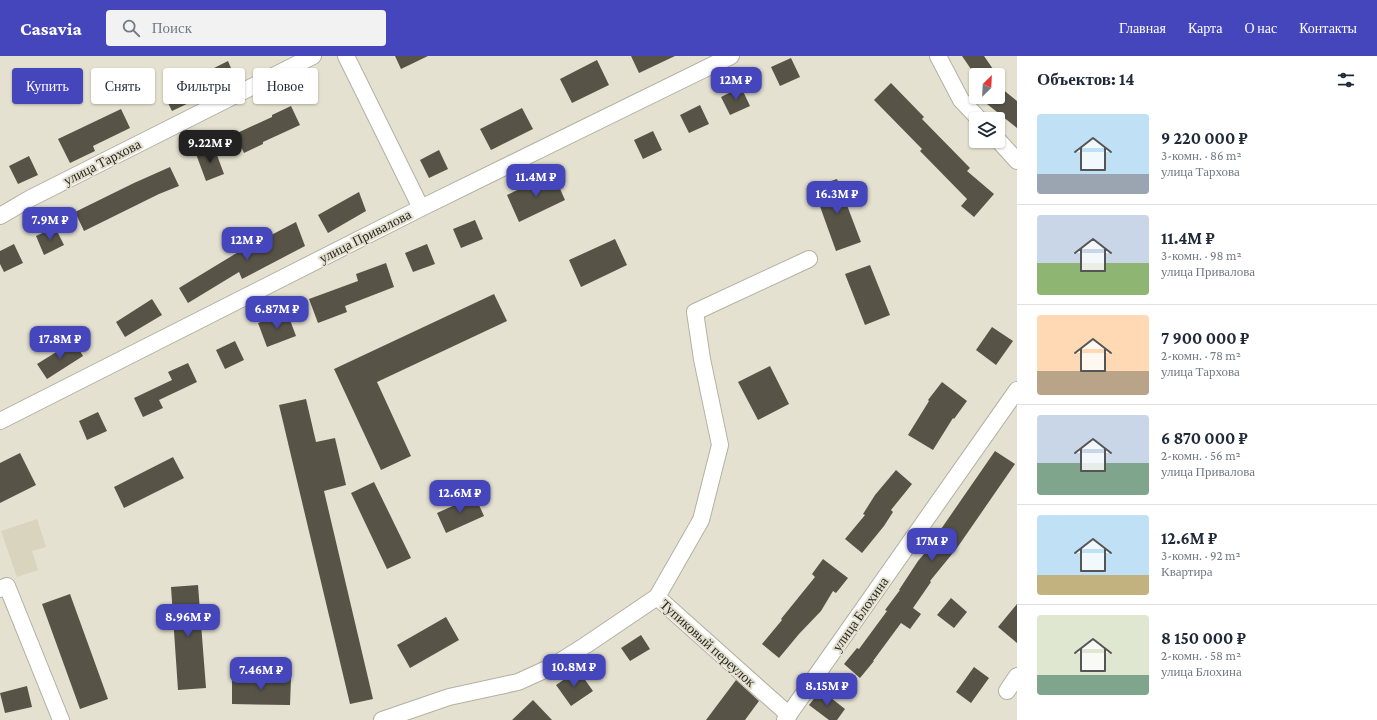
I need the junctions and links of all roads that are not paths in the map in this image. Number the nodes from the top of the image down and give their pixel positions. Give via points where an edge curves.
1 (313, 56) edge
2 (346, 56) edge
3 (731, 56) edge
4 (938, 56) edge
5 (972, 112) edge
6 (1005, 148) edge
7 (1017, 161) edge
8 (421, 208) junction
9 (0, 216) edge
10 (810, 259) dead end
11 (1017, 390) edge
12 (0, 421) edge
13 (0, 589) edge
14 (657, 597) junction
15 (1017, 676) edge
16 (1007, 691) dead end
17 (787, 718) edge
18 (62, 720) edge
19 (382, 720) edge

1 - 9 street, улица Тархова
2 - 8 street
3 - 8 street, улица Привалова
4 - 5 street via 961,100
6 - 7 street
8 - 12 street, улица Привалова
10 - 14 street via 695,312 720,445 701,520
11 - 17 street, улица Блохина
13 - 18 street via 7,586
14 - 17 street, Тупиковый переулок
14 - 19 street, Тупиковый переулок via 581,649 518,682 449,697
15 - 16 street

